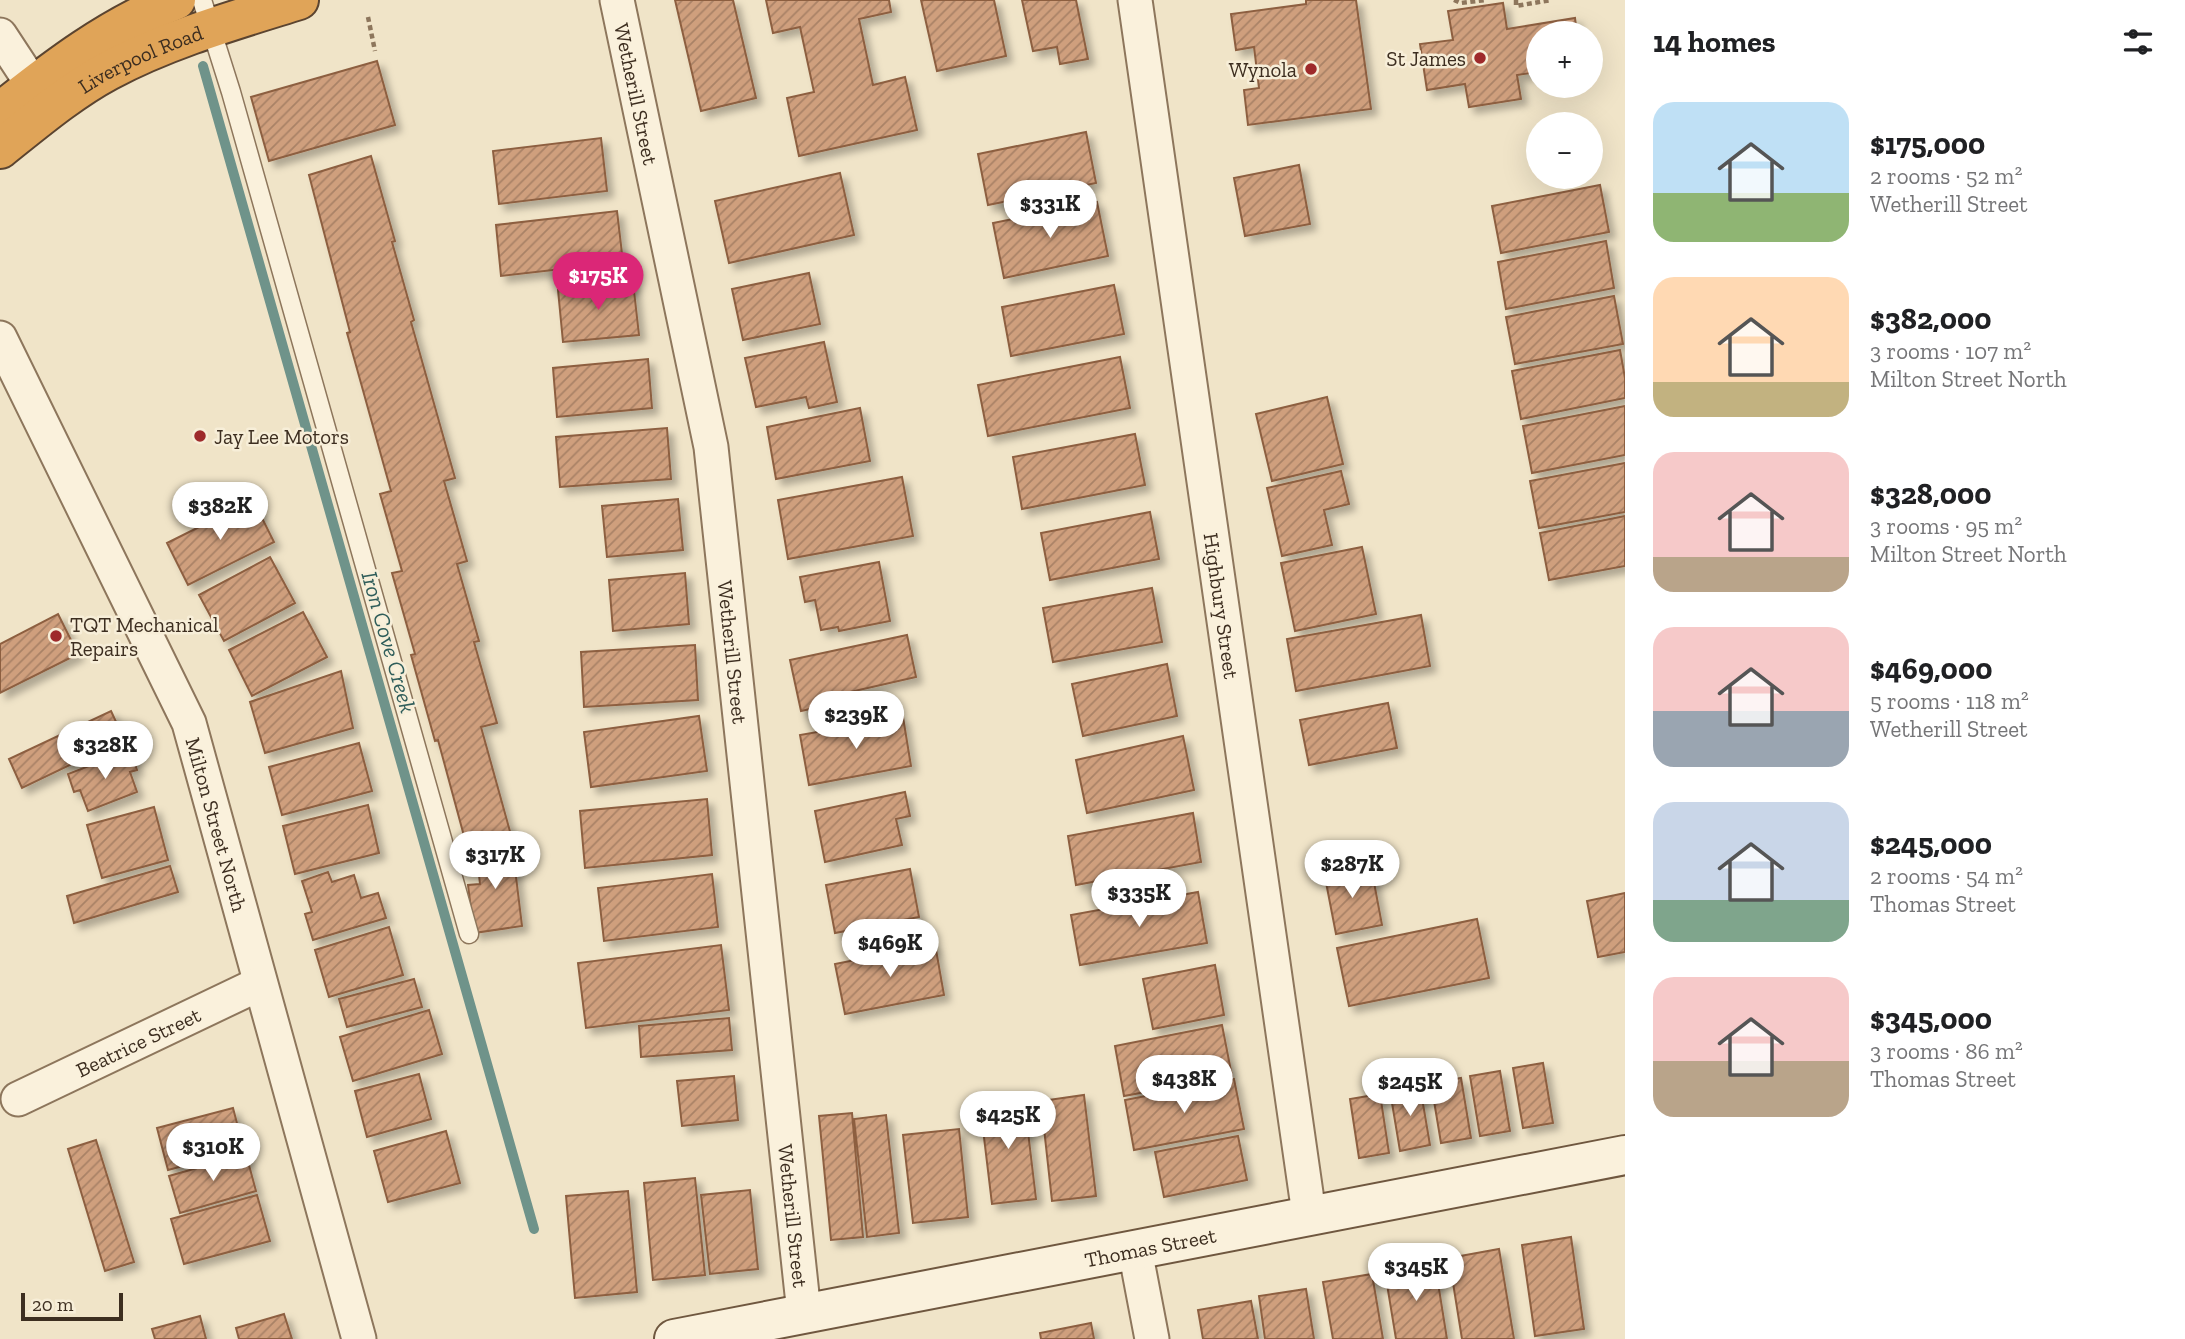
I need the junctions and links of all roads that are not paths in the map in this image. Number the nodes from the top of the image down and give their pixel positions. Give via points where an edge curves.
1 (176, 0) edge
2 (299, 0) edge
3 (617, 0) edge
4 (1135, 0) edge
5 (216, 12) edge
6 (0, 35) edge
7 (41, 97) junction
8 (0, 112) edge
9 (0, 149) edge
10 (0, 338) edge
11 (469, 934) dead end
12 (259, 984) junction
13 (18, 1099) dead end
14 (1625, 1155) edge
15 (1309, 1214) junction
16 (1135, 1250) junction
17 (804, 1313) junction
18 (359, 1339) edge
19 (674, 1339) edge
20 (1152, 1339) edge

1 - 7 highway, Liverpool Road via 92,42
2 - 5 highway, Liverpool Road
3 - 17 street, Wetherill Street via 711,447
4 - 15 street, Highbury Street
5 - 7 highway, Liverpool Road via 159,48
5 - 11 lane
6 - 7 street
7 - 8 highway, Liverpool Road
7 - 9 highway, Liverpool Road
10 - 12 street, Milton Street North via 189,723
12 - 13 street, Beatrice Street
12 - 18 street, Milton Street North
14 - 15 main road, Thomas Street
15 - 16 main road, Thomas Street
16 - 17 main road, Thomas Street
16 - 20 street
17 - 19 main road, Thomas Street

